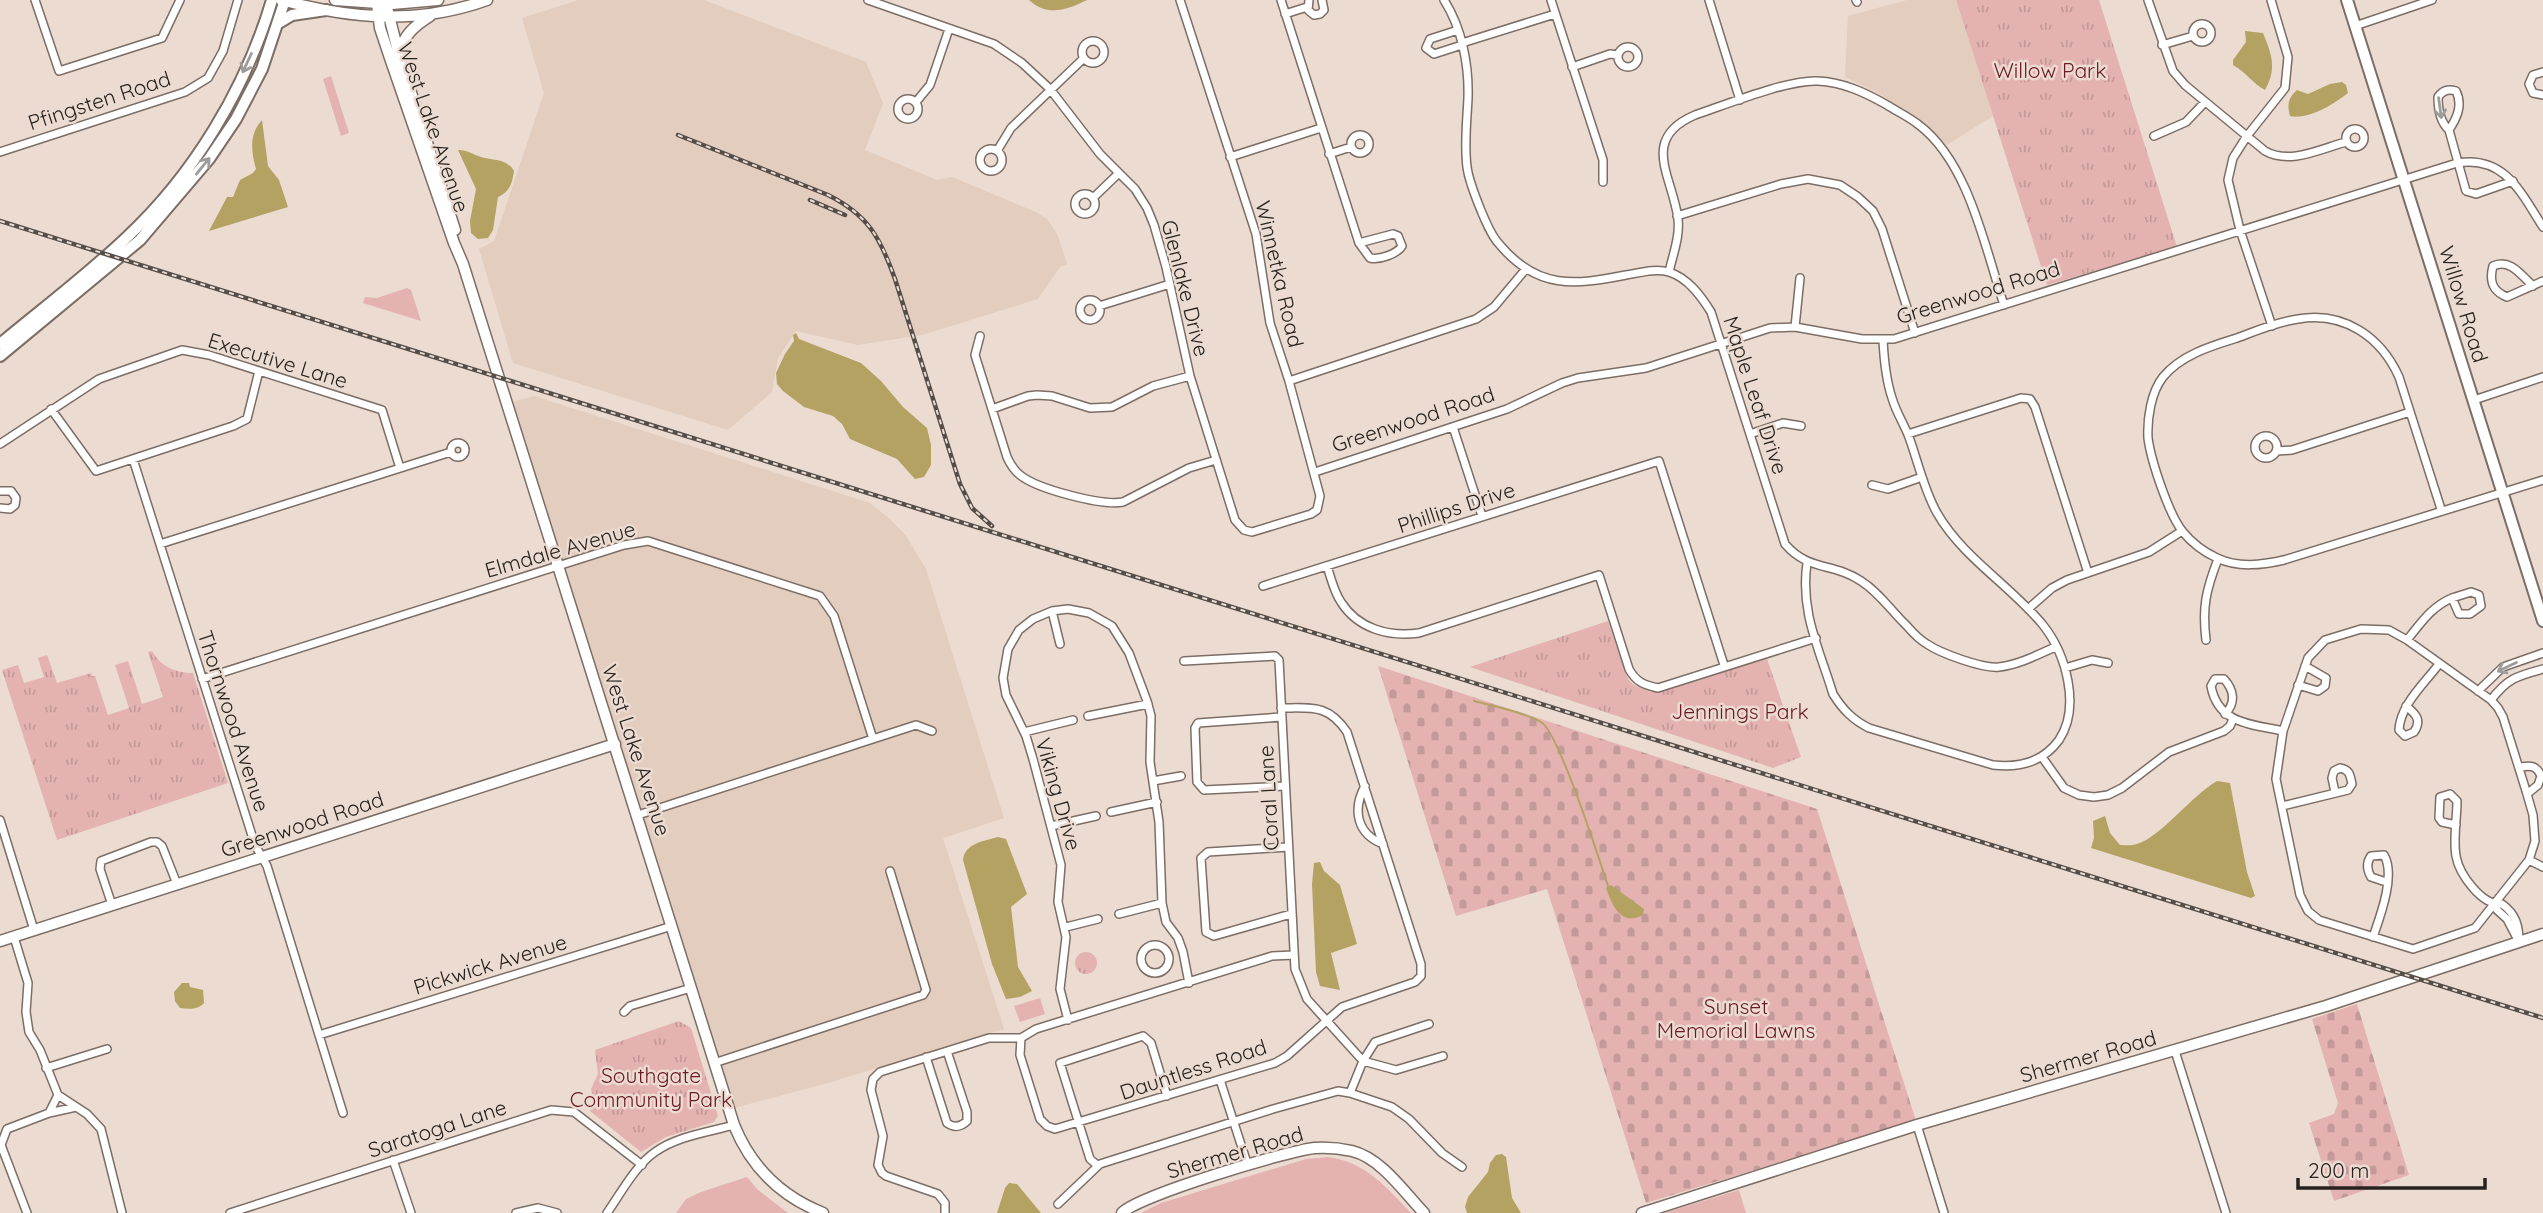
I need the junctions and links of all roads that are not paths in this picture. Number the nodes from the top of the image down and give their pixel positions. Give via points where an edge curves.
1 (36, 0) edge
2 (180, 0) edge
3 (238, 0) edge
4 (272, 0) edge
5 (284, 0) edge
6 (335, 0) edge
7 (438, 0) edge
8 (487, 0) edge
9 (868, 0) edge
10 (1180, 0) edge
11 (1281, 0) edge
12 (1322, 0) edge
13 (1444, 0) edge
14 (1551, 0) edge
15 (1709, 0) edge
16 (2148, 0) edge
17 (2272, 0) edge
18 (2347, 0) edge
19 (2432, 0) edge
20 (381, 2) edge
21 (2415, 2) edge
22 (1308, 4) edge
23 (326, 10) junction
24 (432, 14) junction
25 (1285, 14) junction
26 (1555, 14) junction
27 (384, 17) junction
28 (277, 24) junction
29 (2355, 26) junction
30 (949, 29) junction
31 (1458, 30) junction
32 (2193, 36) dead end
33 (1462, 44) junction
34 (2162, 45) junction
35 (399, 55) junction
36 (1618, 55) dead end
37 (1084, 58) dead end
38 (1572, 67) junction
39 (2543, 72) edge
40 (1050, 89) junction
41 (2543, 95) edge
42 (1740, 100) junction
43 (916, 102) dead end
44 (2205, 102) junction
45 (1321, 128) junction
46 (2449, 130) junction
47 (2154, 136) dead end
48 (2247, 136) junction
49 (2346, 142) dead end
50 (1351, 147) dead end
51 (997, 150) dead end
52 (0, 152) edge
53 (1329, 154) junction
54 (1230, 157) junction
55 (2457, 163) junction
56 (1118, 173) junction
57 (2405, 179) junction
58 (1603, 181) dead end
59 (2513, 181) junction
60 (1093, 198) dead end
61 (1677, 216) junction
62 (2543, 227) edge
63 (2241, 230) junction
64 (1358, 240) junction
65 (463, 264) junction
66 (1525, 270) junction
67 (1669, 272) junction
68 (1800, 278) dead end
69 (2543, 281) edge
70 (1170, 284) junction
71 (2533, 286) junction
72 (2004, 305) junction
73 (1099, 306) dead end
74 (2272, 326) junction
75 (1796, 327) junction
76 (1915, 333) junction
77 (980, 335) dead end
78 (1883, 340) junction
79 (0, 344) edge
80 (1721, 345) junction
81 (0, 356) edge
82 (259, 372) junction
83 (1190, 376) junction
84 (2543, 377) edge
85 (1289, 381) junction
86 (2474, 400) junction
87 (51, 409) junction
88 (992, 409) junction
89 (2410, 412) junction
90 (1801, 426) dead end
91 (1453, 427) junction
92 (1750, 434) junction
93 (1908, 434) junction
94 (0, 444) edge
95 (2277, 451) dead end
96 (451, 452) dead end
97 (133, 459) junction
98 (1216, 460) junction
99 (400, 468) junction
100 (1315, 472) junction
101 (1922, 477) junction
102 (2543, 480) edge
103 (1872, 485) dead end
104 (1, 488) edge
105 (2503, 492) junction
106 (0, 508) edge
107 (2441, 509) junction
108 (1311, 514) joint
109 (1482, 516) junction
110 (2182, 531) junction
111 (160, 544) junction
112 (2218, 559) junction
113 (1807, 563) junction
114 (559, 566) junction
115 (1328, 566) junction
116 (2088, 573) junction
117 (1263, 586) dead end
118 (2452, 598) dead end
119 (2028, 608) junction
120 (1052, 611) junction
121 (2543, 621) edge
122 (1816, 638) junction
123 (2206, 640) dead end
124 (2407, 640) junction
125 (1060, 644) dead end
126 (2054, 647) junction
127 (2543, 653) edge
128 (1184, 661) dead end
129 (2108, 663) dead end
130 (2439, 664) junction
131 (1724, 666) junction
132 (2305, 666) junction
133 (2065, 668) junction
134 (2543, 669) edge
135 (202, 679) junction
136 (2298, 685) junction
137 (2478, 691) junction
138 (2491, 700) junction
139 (1148, 704) junction
140 (2406, 706) dead end
141 (1281, 713) junction
142 (1088, 716) dead end
143 (2229, 717) junction
144 (1073, 720) dead end
145 (932, 731) dead end
146 (2283, 731) junction
147 (1024, 732) junction
148 (873, 739) junction
149 (615, 744) junction
150 (2042, 757) junction
151 (2519, 767) junction
152 (1181, 776) dead end
153 (1153, 781) junction
154 (1285, 786) junction
155 (1365, 786) junction
156 (2335, 792) dead end
157 (2527, 794) junction
158 (1157, 802) junction
159 (2282, 806) junction
160 (1111, 812) dead end
161 (638, 815) junction
162 (1096, 816) dead end
163 (0, 820) edge
164 (2456, 825) dead end
165 (1051, 826) junction
166 (1383, 844) junction
167 (2534, 845) junction
168 (1288, 847) junction
169 (2543, 848) edge
170 (262, 857) junction
171 (2529, 860) junction
172 (2543, 867) edge
173 (890, 872) dead end
174 (2386, 882) dead end
175 (177, 884) junction
176 (1162, 903) junction
177 (111, 905) junction
178 (2496, 905) junction
179 (1119, 914) dead end
180 (1292, 914) junction
181 (1098, 919) dead end
182 (672, 926) junction
183 (1066, 927) junction
184 (34, 930) junction
185 (2543, 934) edge
186 (14, 936) junction
187 (2373, 937) junction
188 (0, 941) edge
189 (2519, 943) junction
190 (1183, 952) junction
191 (1294, 955) junction
192 (1169, 957) junction
193 (1189, 983) junction
194 (691, 988) junction
195 (624, 1012) dead end
196 (1068, 1020) junction
197 (1325, 1021) junction
198 (1429, 1024) dead end
199 (319, 1035) junction
200 (1021, 1038) junction
201 (107, 1049) dead end
202 (947, 1051) junction
203 (2175, 1051) junction
204 (1444, 1056) dead end
205 (926, 1057) junction
206 (1363, 1061) junction
207 (714, 1063) junction
208 (46, 1069) junction
209 (1222, 1079) junction
210 (1350, 1093) junction
211 (58, 1095) junction
212 (1167, 1096) junction
213 (76, 1107) junction
214 (50, 1113) junction
215 (343, 1113) dead end
216 (1233, 1121) junction
217 (1079, 1123) junction
218 (734, 1125) junction
219 (1917, 1125) junction
220 (393, 1160) junction
221 (642, 1165) junction
222 (1097, 1165) junction
223 (1248, 1166) junction
224 (1462, 1167) dead end
225 (1058, 1204) dead end
226 (27, 1213) edge
227 (122, 1213) edge
228 (230, 1213) edge
229 (411, 1213) edge
230 (516, 1213) edge
231 (557, 1213) edge
232 (607, 1213) edge
233 (823, 1213) edge
234 (945, 1213) edge
235 (1122, 1213) edge
236 (1424, 1213) edge
237 (1642, 1213) edge
238 (1944, 1213) edge
239 (2226, 1213) edge

1 - 2 street via 59,71 162,38
3 - 52 street, Pfingsten Road via 223,51 208,78 185,92
4 -> 79 main road via 230,99 190,166 127,238
5 - 23 street
5 - 28 main road
6 - 20 street
7 - 20 street
8 - 24 street
9 - 30 street, Glenlake Drive via 898,6
10 - 54 street, Winnetka Road
11 - 25 street
12 - 22 street via 1325,7 1320,14 1312,14
13 - 31 street
14 - 26 street
15 - 42 street
16 - 34 street
17 - 48 street via 2288,73 2285,88
18 - 29 main road, Willow Road
19 - 21 street
20 - 27 street, West Lake Avenue
21 - 29 street
22 - 25 street
23 - 27 street
23 - 28 main road via 292,15
24 - 27 street
24 - 35 street via 409,32
25 - 45 street
26 - 33 street
26 - 38 street
27 - 35 street, West Lake Avenue
27 - 65 street, West Lake Avenue via 390,58
81 -> 28 main road via 140,240 178,197 236,119 262,69
29 - 57 main road, Willow Road
30 - 40 street, Glenlake Drive via 994,44
30 - 43 street via 930,85
31 - 33 street
31 - 33 street via 1430,39 1426,48 1434,54
32 - 34 street
33 - 66 street via 1468,82 1468,170 1476,199 1492,235
34 - 44 street via 2173,71
35 - 65 street, West Lake Avenue
36 - 38 street
37 - 40 street
38 - 58 street via 1603,160
39 - 41 street via 2533,75 2529,84 2533,93
40 - 51 street via 1011,128
40 - 56 street, Glenlake Drive
42 - 61 street via 1685,119 1665,141 1662,164
42 - 72 street via 1816,81 1862,91 1919,125 1959,174
44 - 47 street via 2186,122
44 - 48 street
45 - 53 street
45 - 54 street
46 -> 46 street via 2460,102 2456,91 2449,89 2440,94 2438,103
46 - 55 street
48 - 49 street via 2265,151 2287,158
48 - 63 street via 2233,158 2228,180
50 - 53 street
53 - 64 street
54 - 85 street, Winnetka Road via 1256,234 1270,323
55 - 57 street, Greenwood Road
55 - 59 street, Greenwood Road via 2493,166
55 - 59 street via 2468,193
56 - 60 street
56 - 70 street, Glenlake Drive via 1147,208
57 - 63 street, Greenwood Road
57 - 86 main road, Willow Road
59 - 62 street, Greenwood Road
61 - 67 street via 1678,235
61 - 76 street via 1808,178 1840,185 1873,211
63 - 72 street, Greenwood Road
63 - 74 street
64 - 64 street via 1375,259 1398,252 1402,246 1393,234
65 - 114 street, West Lake Avenue
66 - 67 street via 1570,283
66 - 85 street via 1494,307 1476,319
67 - 80 street, Maple Leaf Drive via 1701,296
68 - 75 street
69 - 71 street
70 - 73 street
70 - 83 street, Glenlake Drive
71 - 71 street via 2507,298 2500,295 2490,277 2493,266 2510,264
72 - 76 street, Greenwood Road
74 - 89 street via 2315,317 2346,323 2367,334 2392,362
74 - 110 street via 2203,349 2181,361 2157,387 2148,439 2170,511
75 - 78 street, Greenwood Road
75 - 80 street, Greenwood Road via 1770,328
76 - 78 street, Greenwood Road
77 - 88 street via 975,355
78 - 93 street via 1892,400
80 - 91 street, Greenwood Road via 1646,368 1578,378
80 - 92 street, Maple Leaf Drive
82 - 87 street, Executive Lane via 181,350 99,379
82 - 97 street via 247,419
82 - 99 street, Executive Lane via 382,410
83 - 88 street via 1153,386 1112,407 1090,408 1037,395
83 - 98 street, Glenlake Drive
84 - 86 street
85 - 100 street, Winnetka Road
86 - 105 main road, Willow Road
87 - 94 street, Executive Lane
87 - 97 street via 96,471
88 - 98 street via 1007,457 1020,476 1099,503 1123,502 1189,467
89 - 95 street
89 - 107 street
90 - 92 street via 1783,423
91 - 100 street, Greenwood Road
91 - 109 street
92 - 113 street, Maple Leaf Drive via 1785,544
93 - 101 street
93 - 116 street via 2029,399
96 - 99 street
97 - 111 street, Thornwood Avenue
98 - 108 street, Glenlake Drive via 1235,520 1244,530 1252,532
99 - 111 street
100 - 108 street, Winnetka Road via 1320,504
101 - 103 street via 1888,489
101 - 119 street via 1950,532
102 - 105 street
104 - 106 street via 13,493 16,502 10,509
105 - 107 street
105 - 121 main road, Willow Road
107 - 112 street via 2263,565
109 - 115 street, Phillips Drive
109 - 131 street, Phillips Drive via 1660,461
110 - 112 street
110 - 116 street via 2149,552
111 - 135 street, Thornwood Avenue
112 - 123 street via 2205,592
113 - 122 street via 1804,588
113 - 126 street via 1858,579 1878,593 1928,645 1954,656 1995,668
114 - 135 street, Elmdale Avenue
114 - 148 street, Elmdale Avenue via 648,541 820,596 834,616
114 - 149 street, West Lake Avenue
115 - 117 street, Phillips Drive
115 - 131 street via 1341,603 1355,617 1385,633 1406,635 1599,575 1635,679 1658,688
116 - 119 street via 2052,588
118 - 124 street via 2431,610
119 - 126 street via 2045,627
120 - 125 street
120 - 139 street via 1089,612 1112,626 1129,653
120 - 147 street, Viking Drive via 1019,630 1004,662 1006,695
122 - 131 street
122 - 150 street via 1833,694 1857,722 1993,765 2022,765
124 - 130 street
124 - 132 street via 2389,630 2361,629 2325,640
126 - 133 street
127 -> 137 street via 2503,667
128 - 141 street, Coral Lane via 1275,656 1279,660
129 - 133 street via 2092,660
130 - 137 street
130 - 140 street
132 - 136 street
132 - 136 street via 2326,678 2325,686 2318,691
133 - 150 street via 2071,696 2068,717 2063,733
134 - 138 street via 2513,677
135 - 170 street, Thornwood Avenue
136 - 146 street
137 - 138 street
138 - 151 street via 2503,717
139 - 142 street
139 - 153 street
141 - 154 street, Coral Lane
141 - 154 street via 1202,721 1195,728 1197,782 1204,790
141 - 155 street via 1312,708 1333,715 1347,732
143 - 143 street via 2213,696 2211,686 2216,679 2224,679 2233,695
143 - 146 street
143 - 150 street via 2230,726 2224,731 2169,752 2108,795 2079,795 2064,789
144 - 147 street
145 - 148 street via 916,725
146 - 159 street via 2276,779
147 - 165 street, Viking Drive
148 - 161 street
149 - 161 street, West Lake Avenue
149 - 170 street, Greenwood Road
151 - 157 street
151 - 157 street via 2533,766 2541,776
152 - 153 street
153 - 158 street
154 - 168 street, Coral Lane
155 - 166 street
155 - 166 street via 1357,804 1358,818 1369,838
156 - 159 street
157 - 167 street
158 - 160 street
158 - 176 street
159 - 187 street via 2308,911 2319,920
161 - 182 street, West Lake Avenue
162 - 165 street
163 - 184 street
164 - 178 street via 2455,855 2460,869 2483,897
165 - 183 street, Viking Drive via 1061,865 1057,891
166 - 197 street, Dauntless Road via 1421,976 1416,982 1348,1003
167 - 169 street
167 - 171 street
168 - 180 street, Coral Lane
168 - 180 street via 1204,854 1206,932 1214,936
170 - 175 street, Greenwood Road
170 - 199 street, Thornwood Avenue
171 - 172 street
171 - 178 street
173 - 207 street via 926,990 923,995
174 - 187 street via 2385,902
175 - 177 street, Greenwood Road
175 - 177 street via 162,846 151,842 101,861
176 - 179 street
176 - 190 street via 1166,922
177 - 184 street, Greenwood Road
178 - 187 street via 2475,928 2413,949
178 - 189 street
180 - 191 street, Coral Lane
181 - 183 street
182 - 194 street, West Lake Avenue
182 - 199 street, Pickwick Avenue
183 - 196 street, Viking Drive via 1060,989
184 - 186 street, Greenwood Road
185 - 189 street, Shermer Road
186 - 188 street, Greenwood Road
186 - 208 street via 28,983 29,1031
189 - 203 street, Shermer Road
190 - 192 street
190 - 193 street
191 - 193 street via 1272,956
191 - 197 street, Coral Lane via 1301,989
192 - 192 street via 1162,947 1151,946 1143,953 1142,963 1148,972 1159,973 1167,967
193 - 196 street
194 - 195 street via 630,1006
194 - 207 street, West Lake Avenue
196 - 200 street
197 - 206 street, Coral Lane
197 - 209 street, Dauntless Road via 1275,1063
198 - 206 street via 1375,1042
199 - 215 street, Thornwood Avenue
200 - 202 street via 989,1038
200 - 217 street, Dauntless Road via 1020,1055 1042,1122 1051,1129
201 - 208 street
202 - 205 street
202 - 205 street via 967,1112 962,1125 947,1123
203 - 219 street, Shermer Road
203 - 239 street
204 - 206 street via 1396,1070
205 - 234 street via 880,1072 873,1079 871,1090 883,1136 878,1165 886,1176 938,1194
206 - 210 street
207 - 218 street, West Lake Avenue
208 - 211 street
209 - 212 street, Dauntless Road
209 - 216 street
210 - 216 street via 1338,1091
210 - 224 street via 1392,1107
211 - 213 street
211 - 214 street
212 - 217 street, Dauntless Road
212 - 217 street via 1151,1043 1143,1037 1131,1040 1060,1063
213 - 214 street
213 - 227 street via 101,1129
214 - 226 street via 6,1129 1,1145
216 - 222 street
216 - 223 street
217 - 222 street via 1090,1158
218 - 221 street via 675,1142 654,1152
218 - 233 street, West Lake Avenue via 744,1149 777,1188
219 - 237 street, Shermer Road
219 - 238 street
220 - 221 street, Saratoga Lane via 562,1109 574,1111
220 - 228 street, Saratoga Lane
220 - 229 street
221 - 232 street
222 - 225 street
223 - 235 street, Shermer Road via 1155,1195
223 - 236 street, Shermer Road via 1312,1148 1354,1151 1371,1160
230 - 231 street via 538,1208

